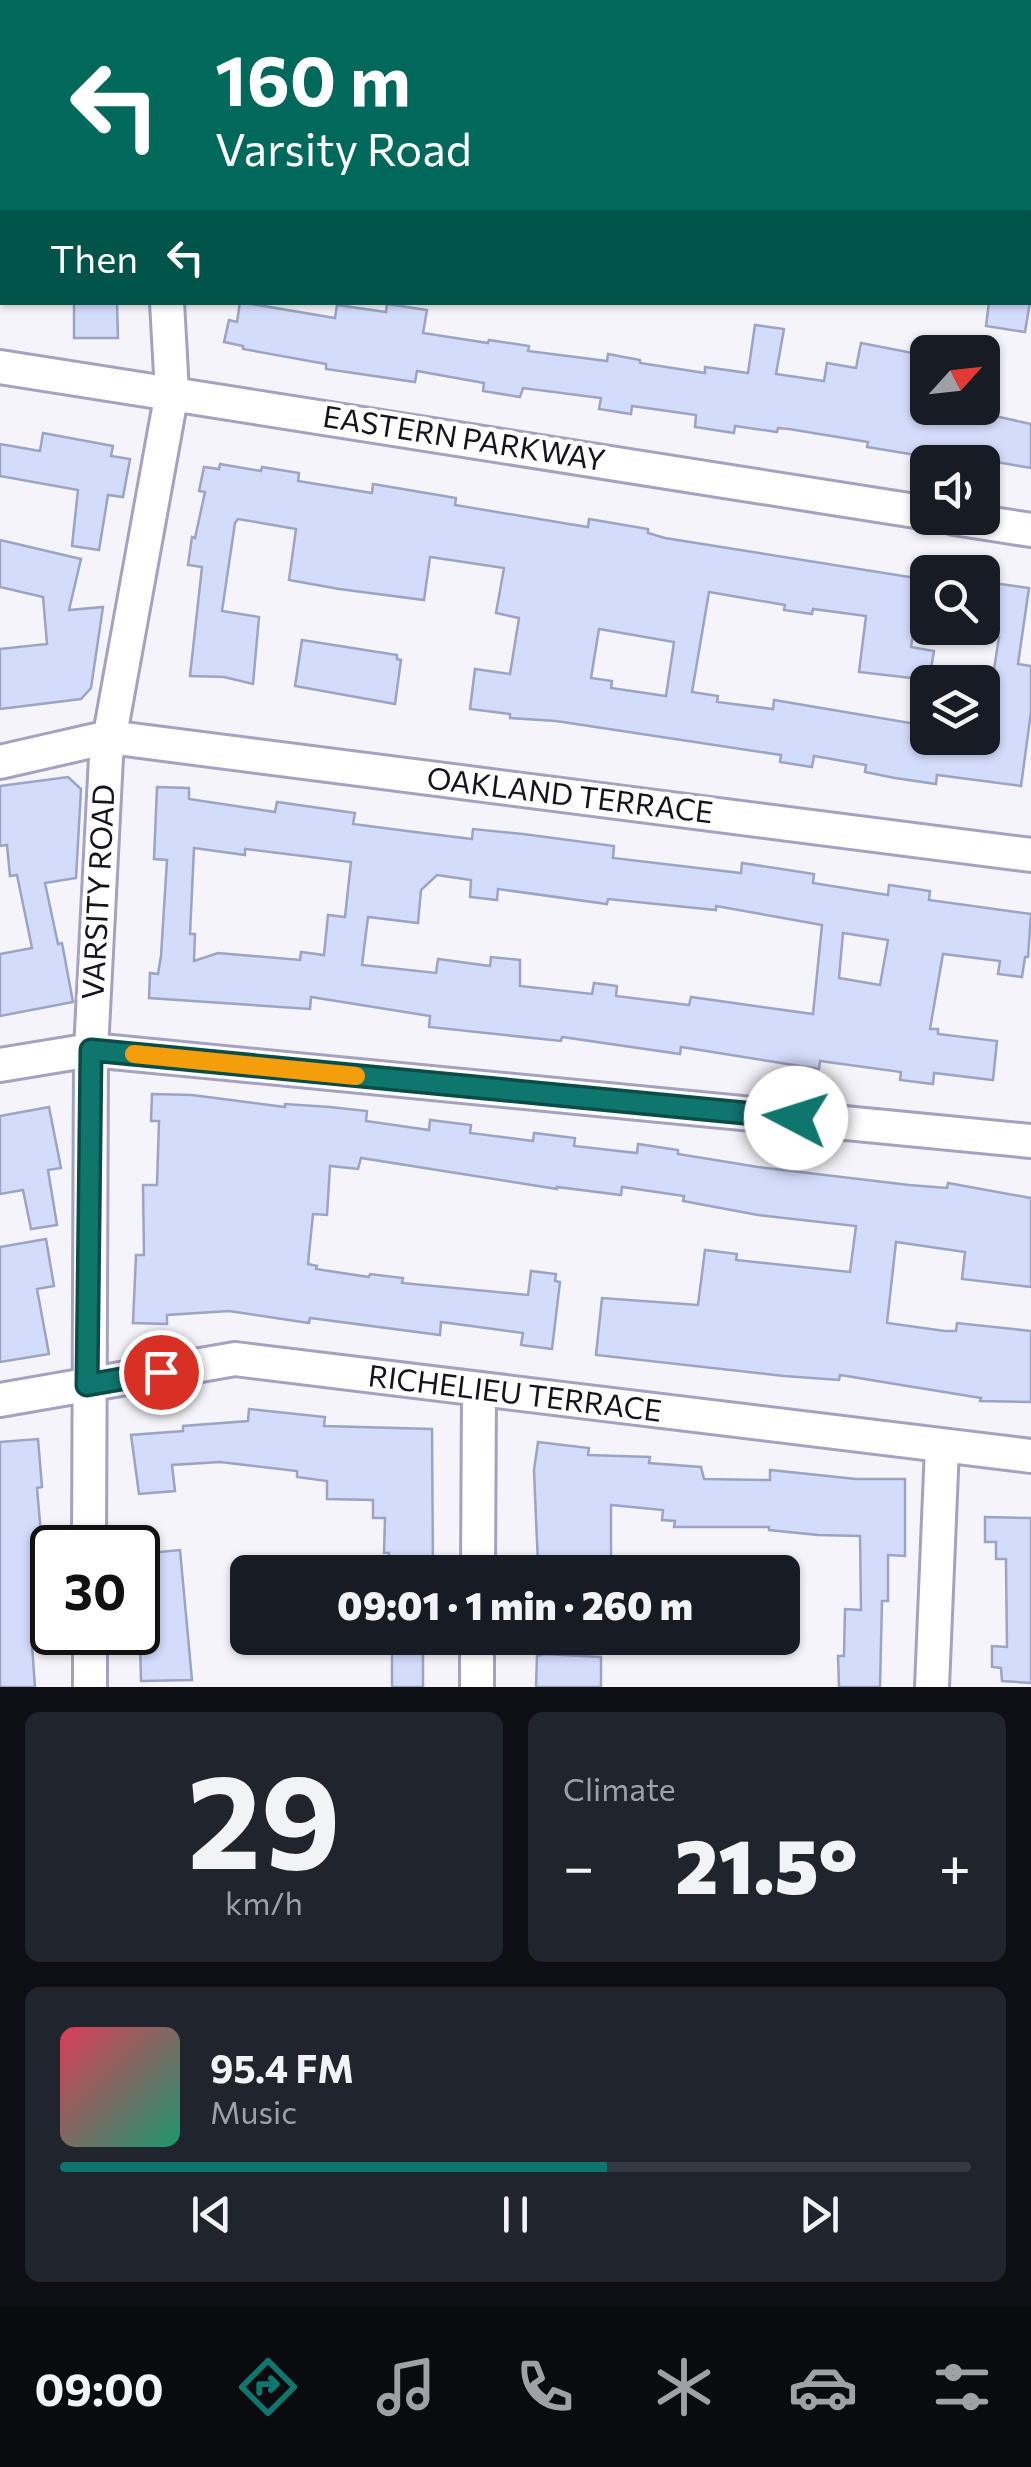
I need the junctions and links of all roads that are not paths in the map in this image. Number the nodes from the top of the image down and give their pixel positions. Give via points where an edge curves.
1 (167, 305) edge
2 (0, 367) edge
3 (172, 392) junction
4 (910, 510) edge
5 (1000, 525) edge
6 (1031, 530) edge
7 (109, 737) junction
8 (0, 762) edge
9 (1031, 856) edge
10 (91, 1050) junction
11 (0, 1065) edge
12 (1031, 1142) edge
13 (87, 1385) junction
14 (479, 1390) junction
15 (0, 1400) edge
16 (942, 1446) junction
17 (1031, 1456) edge
18 (89, 1525) edge
19 (478, 1555) edge
20 (90, 1655) edge
21 (477, 1655) edge
22 (90, 1687) edge
23 (477, 1687) edge
24 (932, 1687) edge

1 - 3 street, VARSITY ROAD
2 - 3 street, EASTERN PARKWAY
3 - 4 street, EASTERN PARKWAY
3 - 7 street, VARSITY ROAD
5 - 6 street
7 - 8 street
7 - 9 street, OAKLAND TERRACE
7 - 10 street, VARSITY ROAD
10 - 11 street
10 - 12 street
10 - 13 street, VARSITY ROAD
13 - 14 street, RICHELIEU TERRACE via 235,1359
13 - 15 street, RICHELIEU TERRACE
13 - 18 street, VARSITY ROAD
14 - 16 street, RICHELIEU TERRACE
14 - 19 street
16 - 17 street, RICHELIEU TERRACE
16 - 24 street
20 - 22 street
21 - 23 street

